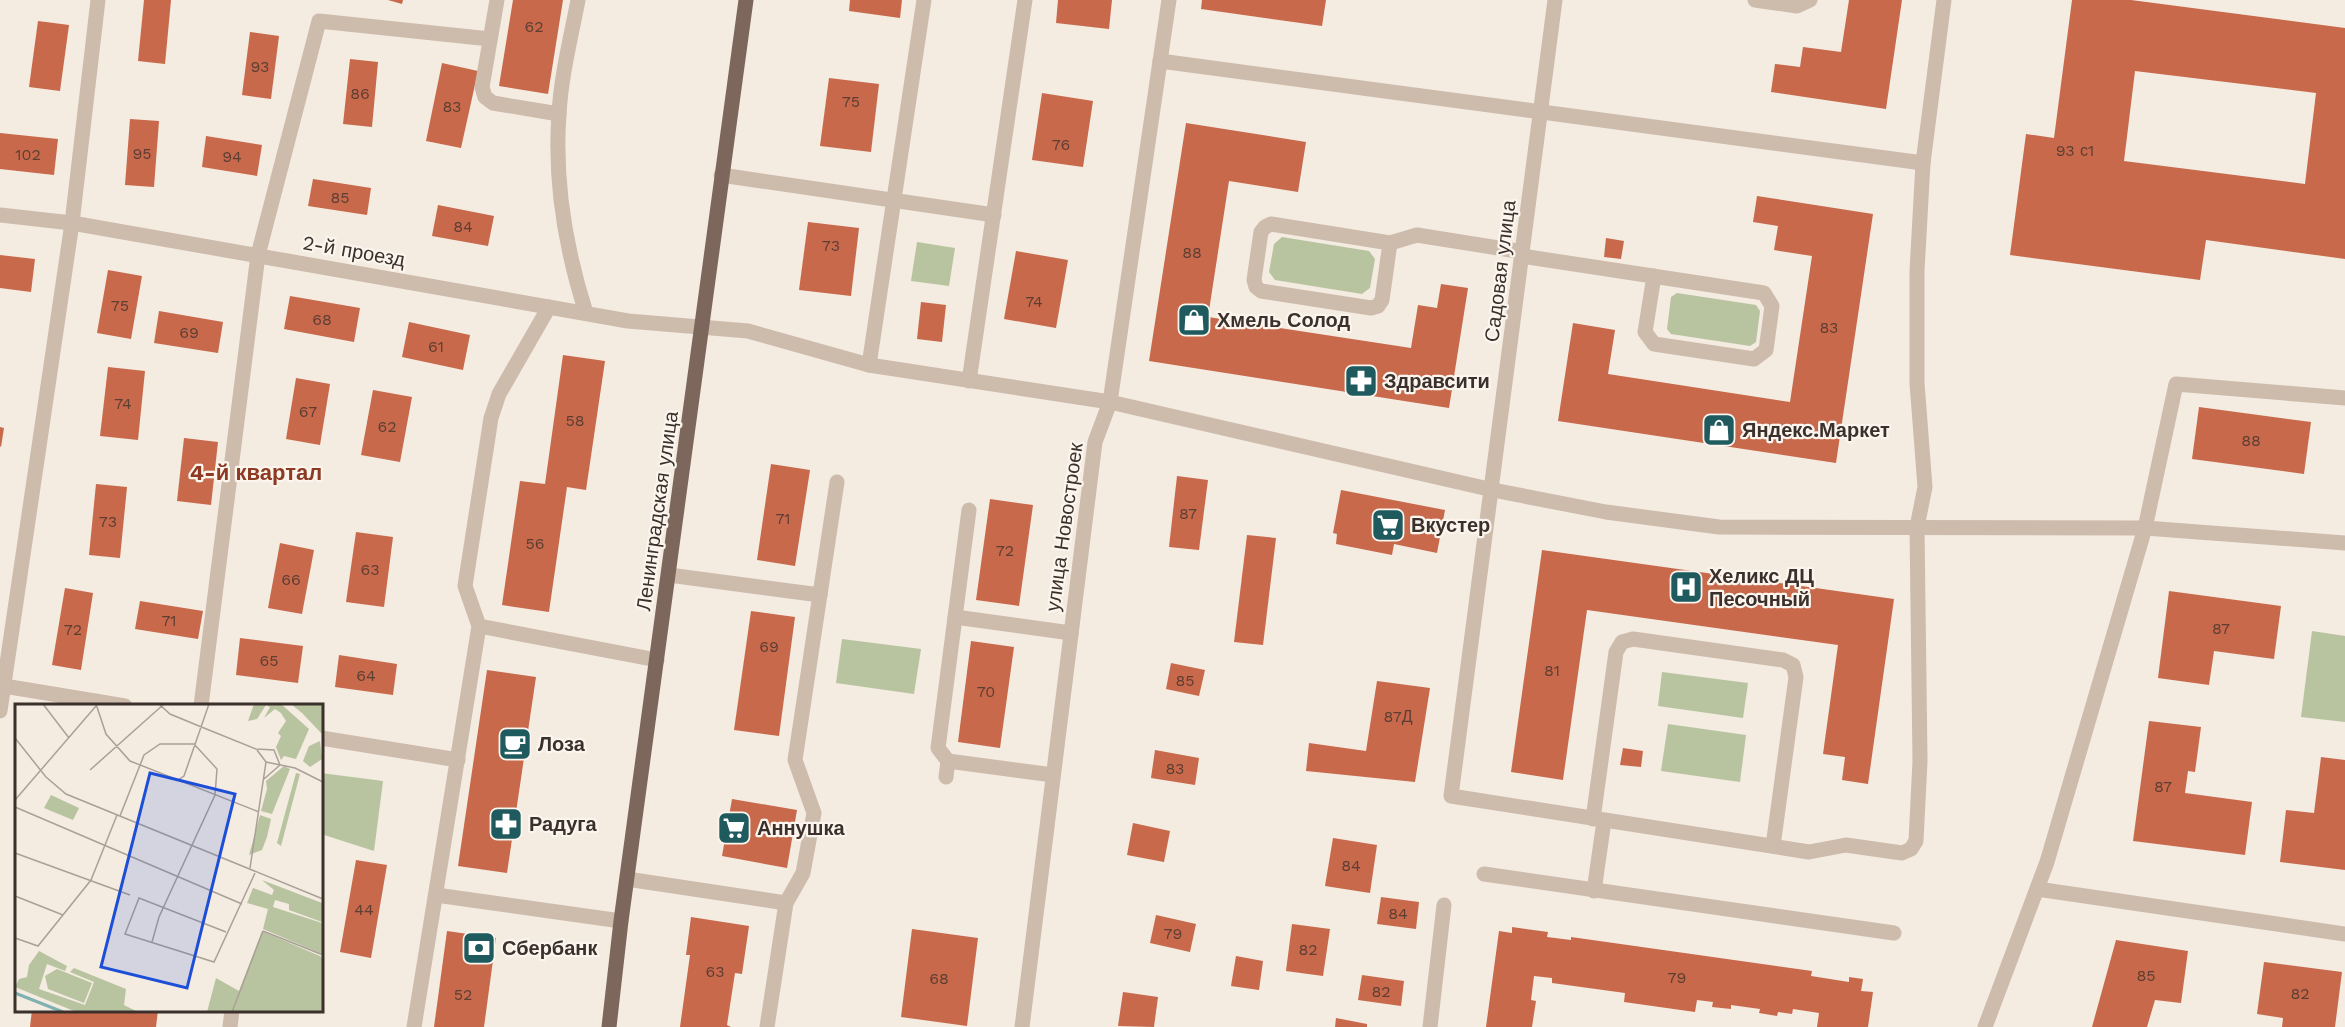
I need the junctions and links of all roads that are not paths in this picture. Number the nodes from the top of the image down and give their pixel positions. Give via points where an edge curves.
1 (98, 0) edge
2 (496, 0) edge
3 (578, 0) edge
4 (746, 0) edge
5 (924, 0) edge
6 (1026, 0) edge
7 (1169, 0) edge
8 (1555, 0) edge
9 (1755, 0) edge
10 (1810, 0) edge
11 (1944, 0) edge
12 (490, 39) junction
13 (1160, 61) junction
14 (1541, 111) junction
15 (559, 114) junction
16 (1923, 163) junction
17 (721, 175) junction
18 (894, 201) junction
19 (0, 215) edge
20 (994, 216) junction
21 (72, 223) junction
22 (1390, 243) junction
23 (1523, 254) junction
24 (258, 255) junction
25 (1654, 276) junction
26 (549, 307) junction
27 (586, 313) junction
28 (701, 326) junction
29 (869, 365) junction
30 (969, 381) junction
31 (2345, 398) edge
32 (1110, 402) junction
33 (837, 482) dead end
34 (1493, 490) junction
35 (969, 510) dead end
36 (1917, 527) junction
37 (2145, 528) junction
38 (2345, 543) edge
39 (669, 575) junction
40 (820, 595) junction
41 (955, 617) junction
42 (479, 626) junction
43 (1071, 633) junction
44 (657, 660) junction
45 (2, 685) edge
46 (113, 704) edge
47 (201, 704) edge
48 (0, 711) edge
49 (322, 738) edge
50 (458, 760) junction
51 (948, 761) junction
52 (1053, 775) junction
53 (946, 777) dead end
54 (1598, 820) junction
55 (1773, 846) junction
56 (1484, 874) dead end
57 (627, 879) junction
58 (2037, 889) junction
59 (1594, 891) junction
60 (436, 895) junction
61 (786, 903) junction
62 (1444, 905) dead end
63 (621, 921) junction
64 (1894, 933) dead end
65 (2345, 934) edge
66 (232, 1012) edge
67 (230, 1027) edge
68 (414, 1027) edge
69 (609, 1027) edge
70 (766, 1027) edge
71 (1022, 1027) edge
72 (1430, 1027) edge
73 (1985, 1027) edge

1 - 21 street
2 - 12 street
3 - 15 street
4 - 17 main road, Ленинградская улица
5 - 18 street
6 - 20 street
7 - 13 street, улица Новостроек
8 - 14 street, Садовая улица
9 - 10 street via 1797,6
11 - 16 street
12 - 15 street via 482,87 485,97 493,103
12 - 24 street via 319,21
13 - 14 street
13 - 32 street, улица Новостроек
14 - 16 street
14 - 23 street, Садовая улица
15 - 27 street via 561,196 567,242
16 - 36 street via 1917,271 1917,383 1925,487
17 - 18 street
17 - 28 main road, Ленинградская улица
18 - 20 street
18 - 29 street
19 - 21 street, 2-й проезд
20 - 30 street
21 - 24 street, 2-й проезд
21 - 45 street
22 - 22 street via 1271,224 1261,232 1256,287 1262,291 1378,306
22 - 23 street via 1417,235
23 - 25 street
23 - 34 street, Садовая улица
24 - 26 street, 2-й проезд
24 - 47 street
25 - 25 street via 1764,293 1773,306 1766,350 1754,359 1654,344 1645,332
26 - 27 street, 2-й проезд
26 - 42 street via 499,394 491,418 465,586
27 - 28 street, 2-й проезд via 628,321
28 - 29 street, 2-й проезд via 748,331
28 - 39 main road, Ленинградская улица
29 - 30 street, 2-й проезд
30 - 32 street, 2-й проезд
31 - 37 street via 2176,384
32 - 34 street, 2-й проезд
32 - 43 street, улица Новостроек via 1095,442
33 - 40 street
34 - 36 street, 2-й проезд via 1606,513 1719,527
34 - 54 street, Садовая улица via 1451,796
35 - 41 street
36 - 37 street, 2-й проезд
36 - 55 street via 1920,761 1916,841 1902,853 1846,845 1809,852
37 - 38 street, 2-й проезд
37 - 58 street
39 - 40 street
39 - 44 main road, Ленинградская улица
40 - 61 street via 795,760 814,813 803,873
41 - 43 street
41 - 51 street via 938,748
42 - 44 street
42 - 50 street
43 - 52 street, улица Новостроек
44 - 57 main road, Ленинградская улица
45 - 46 street
45 - 48 street
49 - 50 street
50 - 60 street
51 - 52 street
51 - 53 street
52 - 71 street, улица Новостроек
54 - 55 street
54 - 55 street via 1616,652 1622,642 1633,639 1783,660 1793,665 1796,677
54 - 59 street
56 - 59 street
57 - 61 street
57 - 63 main road, Ленинградская улица
58 - 65 street
58 - 73 street
59 - 64 street
60 - 63 street
60 - 68 street
61 - 70 street
62 - 72 street
63 - 69 main road, Ленинградская улица
66 - 67 street

